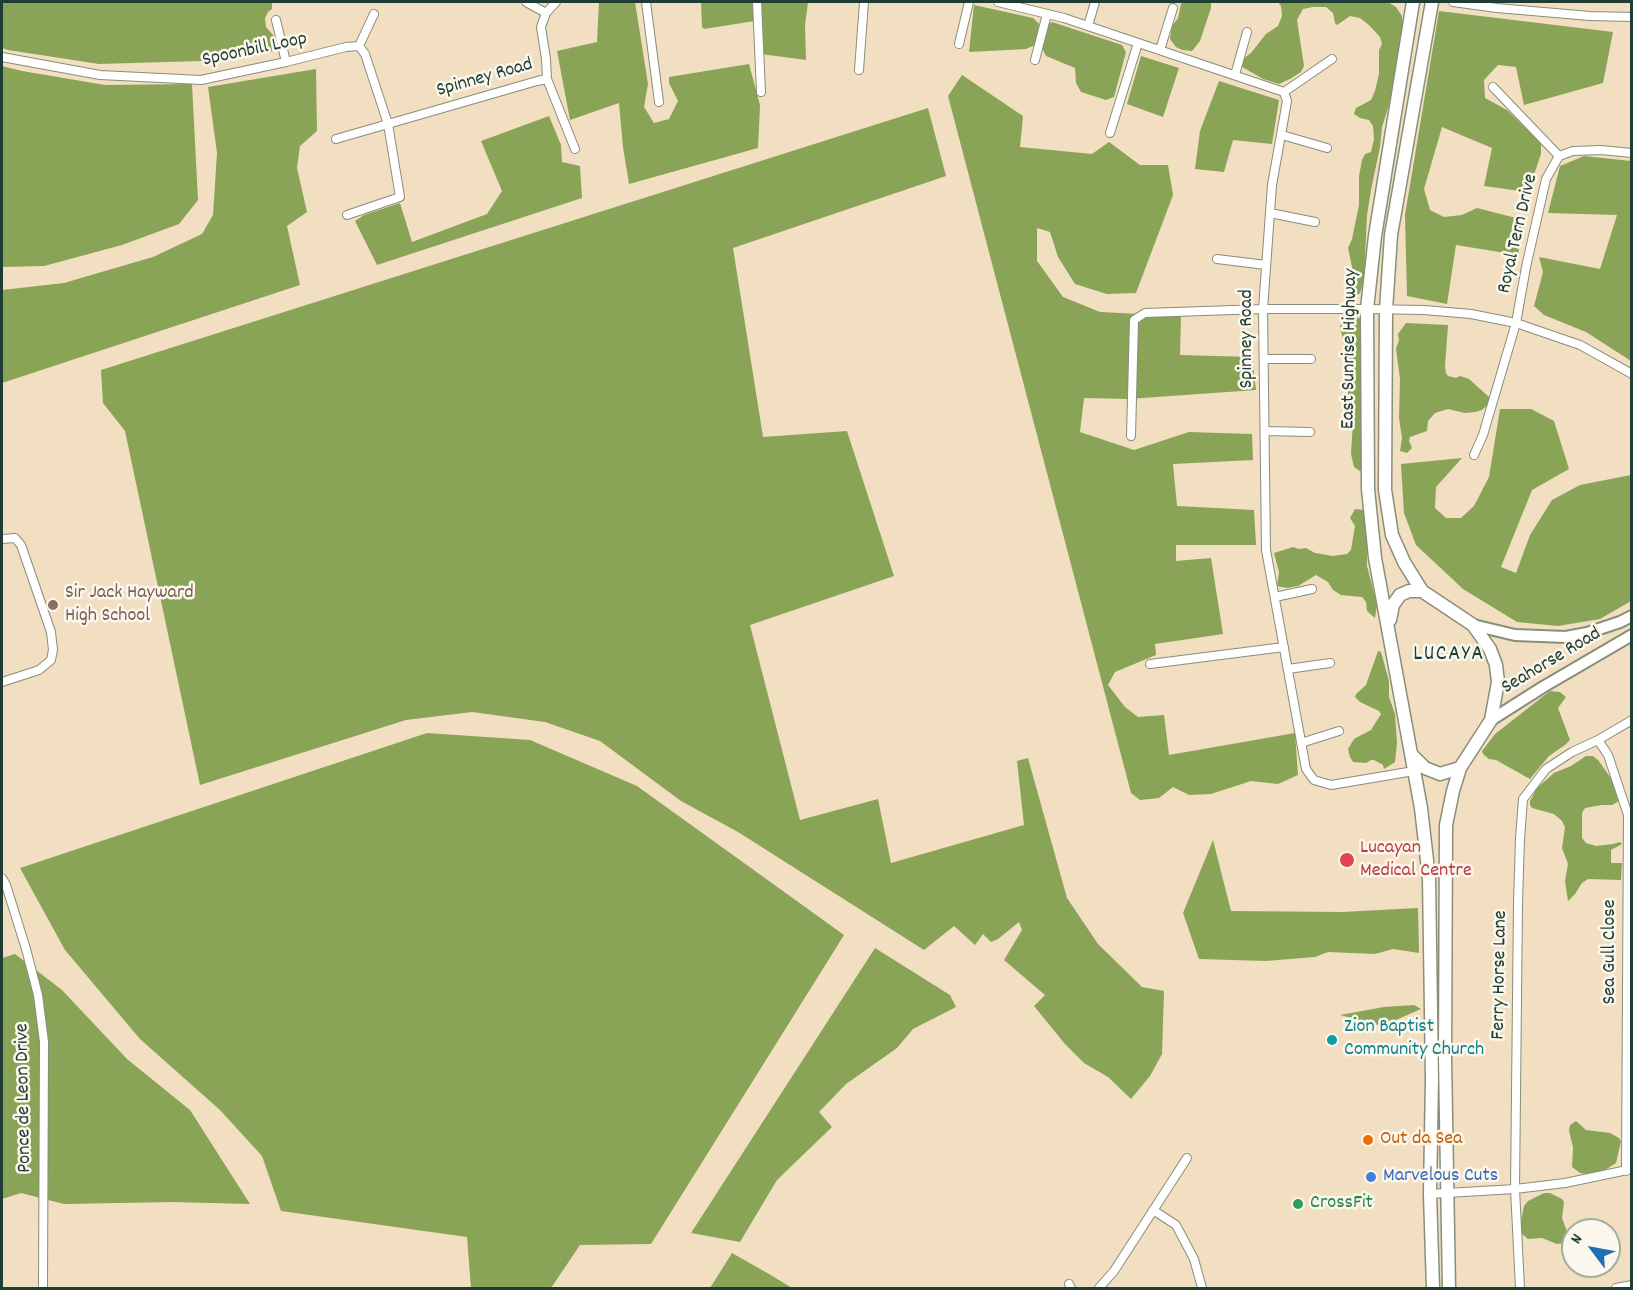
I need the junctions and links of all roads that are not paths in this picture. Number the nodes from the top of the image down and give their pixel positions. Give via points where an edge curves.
1 (526, 2) edge
2 (556, 2) edge
3 (646, 2) edge
4 (757, 2) edge
5 (864, 2) edge
6 (969, 2) edge
7 (998, 2) edge
8 (1095, 2) edge
9 (1413, 2) edge
10 (1432, 2) edge
11 (1453, 2) edge
12 (1016, 4) edge
13 (1173, 8) dead end
14 (546, 13) junction
15 (374, 14) dead end
16 (1047, 14) junction
17 (1632, 17) edge
18 (276, 20) dead end
19 (1088, 26) junction
20 (1247, 32) dead end
21 (1138, 43) junction
22 (959, 44) dead end
23 (359, 46) junction
24 (1160, 50) junction
25 (2, 57) edge
26 (1332, 59) dead end
27 (1035, 60) dead end
28 (286, 62) junction
29 (859, 70) dead end
30 (1235, 75) junction
31 (547, 79) junction
32 (1493, 87) dead end
33 (760, 92) dead end
34 (1284, 92) junction
35 (659, 102) dead end
36 (388, 124) junction
37 (1110, 133) dead end
38 (1282, 135) junction
39 (336, 139) dead end
40 (1327, 148) dead end
41 (575, 149) dead end
42 (1632, 153) edge
43 (1558, 156) junction
44 (1270, 213) junction
45 (347, 215) dead end
46 (1315, 222) dead end
47 (1217, 259) dead end
48 (1266, 265) junction
49 (1263, 309) junction
50 (1367, 309) junction
51 (1386, 310) junction
52 (1516, 323) junction
53 (1311, 358) dead end
54 (1264, 359) junction
55 (1632, 374) edge
56 (1265, 431) junction
57 (1310, 432) dead end
58 (1131, 436) dead end
59 (1474, 454) dead end
60 (2, 539) edge
61 (1312, 589) dead end
62 (1422, 591) junction
63 (1275, 597) junction
64 (1632, 616) edge
65 (1473, 625) junction
66 (1389, 627) junction
67 (1632, 635) edge
68 (1284, 646) junction
69 (1330, 663) dead end
70 (1150, 664) dead end
71 (1288, 669) junction
72 (2, 682) edge
73 (1491, 720) junction
74 (1632, 720) edge
75 (1339, 731) dead end
76 (1598, 740) junction
77 (1301, 743) junction
78 (1411, 754) junction
79 (1460, 768) junction
80 (1414, 771) junction
81 (2, 878) edge
82 (1187, 1158) dead end
83 (1629, 1170) edge
84 (1515, 1189) junction
85 (1448, 1193) junction
86 (1430, 1194) junction
87 (1153, 1210) junction
88 (1632, 1285) edge
89 (43, 1288) edge
90 (1099, 1288) edge
91 (1202, 1288) edge
92 (1433, 1288) edge
93 (1449, 1288) edge
94 (1521, 1288) edge
95 (1616, 1288) edge

1 - 14 street
2 - 14 street
3 - 35 street
4 - 33 street
5 - 29 street
6 - 22 street
7 - 12 street
8 - 19 street
9 - 50 main road, East Sunrise Highway
10 - 51 main road, East Sunrise Highway via 1391,235
11 - 17 street
12 - 16 street
13 - 24 street
14 - 31 street, Spinney Road via 541,27
15 - 23 street
16 - 19 street
16 - 27 street
18 - 28 street
19 - 21 street
20 - 30 street
21 - 24 street
21 - 37 street
23 - 28 street, Spoonbill Loop
23 - 36 street
24 - 30 street
25 - 28 street, Spoonbill Loop via 100,75 201,80
26 - 34 street
30 - 34 street
31 - 36 street, Spinney Road
31 - 41 street
32 - 43 street
34 - 38 street, Spinney Road via 1287,101
36 - 39 street, Spinney Road
36 - 45 street via 400,197
38 - 40 street
38 - 44 street, Spinney Road
42 - 43 street, Royal Tern Drive via 1574,151
43 - 52 street, Royal Tern Drive via 1546,179
44 - 46 street
44 - 48 street, Spinney Road
47 - 48 street
48 - 49 street, Spinney Road
49 - 50 street
49 - 54 street, Spinney Road
49 - 58 street via 1145,313 1134,320
50 - 51 street
50 - 66 main road, East Sunrise Highway via 1368,489 1374,558
51 - 52 street via 1460,313
51 - 62 main road, East Sunrise Highway via 1385,490 1392,535
52 - 55 street via 1580,345
52 - 59 street, Royal Tern Drive
53 - 54 street
54 - 56 street, Spinney Road
56 - 57 street
56 - 63 street, Spinney Road via 1266,550
60 - 72 street via 15,538 21,545 51,632 53,650 51,660 39,670
61 - 63 street
62 - 65 main road
62 - 66 main road via 1400,595 1393,604
63 - 68 street, Spinney Road
64 - 65 main road, Seahorse Road via 1566,637 1515,635
65 - 73 main road via 1496,665 1498,682
66 - 78 main road, East Sunrise Highway
67 - 73 main road, Seahorse Road
68 - 70 street
68 - 71 street, Spinney Road
69 - 71 street
71 - 77 street, Spinney Road
73 - 79 main road
74 - 76 street, Ferry Horse Lane
75 - 77 street
76 - 83 street, Sea Gull Close via 1608,755 1628,815
76 - 84 street, Ferry Horse Lane via 1546,769 1523,799
77 - 80 street, Spinney Road via 1306,769 1314,780 1331,785
78 - 79 main road via 1425,768 1440,774
78 - 80 main road
79 - 85 main road via 1446,825
80 - 86 main road via 1429,878
81 - 89 street, Ponce de Leon Drive via 38,995 44,1042
82 - 87 street
83 - 84 street
84 - 85 street
84 - 94 street, Ferry Horse Lane
85 - 86 street
85 - 93 main road
86 - 92 main road
87 - 90 street
87 - 91 street via 1176,1225 1194,1259
88 - 95 street

